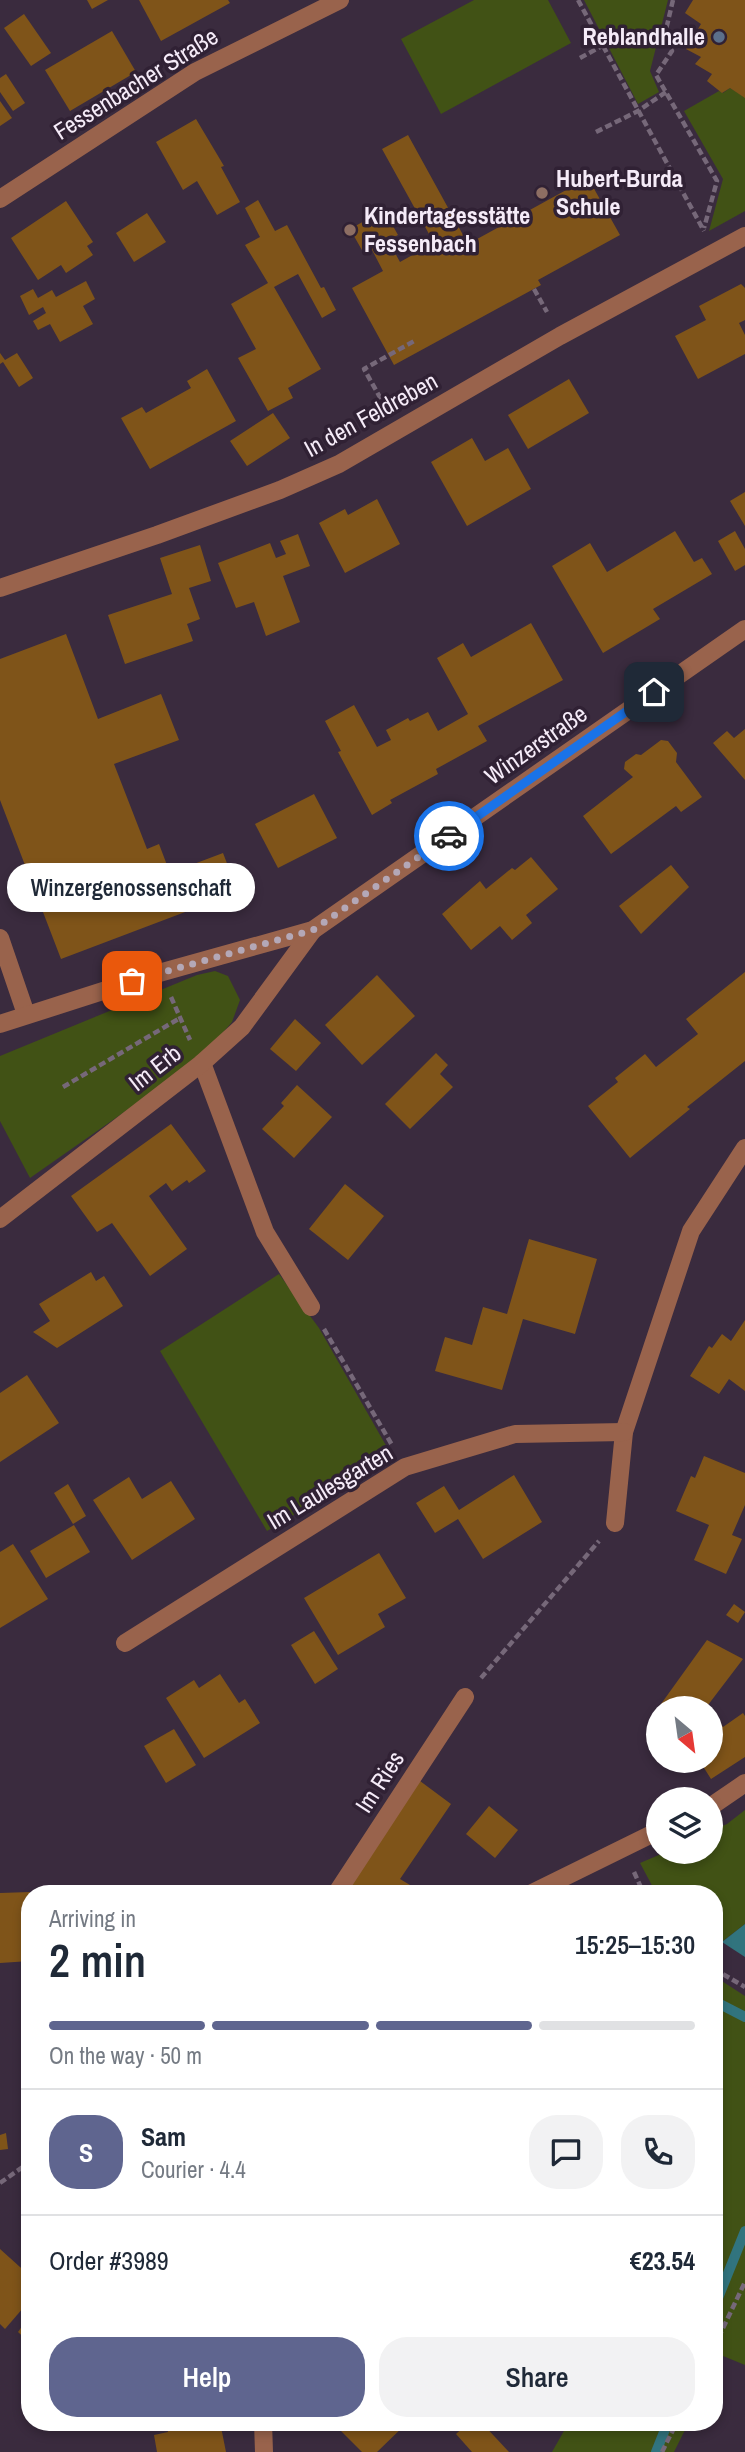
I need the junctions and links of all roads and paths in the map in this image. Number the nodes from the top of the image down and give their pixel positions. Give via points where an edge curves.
1 (340, 0) edge
2 (578, 0) edge
3 (673, 0) edge
4 (602, 46) junction
5 (580, 58) dead end
6 (666, 92) junction
7 (638, 111) junction
8 (596, 132) dead end
9 (0, 199) edge
10 (704, 230) junction
11 (745, 236) edge
12 (717, 252) junction
13 (416, 341) dead end
14 (397, 429) junction
15 (0, 588) edge
16 (745, 629) edge
17 (313, 930) junction
18 (0, 938) edge
19 (166, 987) dead end
20 (26, 1014) junction
21 (180, 1018) junction
22 (0, 1024) edge
23 (193, 1046) dead end
24 (202, 1063) junction
25 (63, 1087) dead end
26 (745, 1148) edge
27 (0, 1219) edge
28 (311, 1307) joint
29 (625, 1432) junction
30 (405, 1467) junction
31 (615, 1523) joint
32 (125, 1643) dead end
33 (465, 1698) joint
34 (745, 1783) edge
35 (723, 1801) edge
36 (646, 1837) edge
37 (342, 1885) edge
38 (548, 1885) edge
39 (723, 1974) edge
40 (745, 1987) edge
41 (21, 2168) edge
42 (0, 2183) edge
43 (745, 2281) edge
44 (723, 2328) edge
45 (263, 2431) edge
46 (672, 2431) edge
47 (264, 2452) edge
48 (662, 2452) edge

1 - 9 street, Fessenbacher Straße via 195,72
2 - 4 path
3 - 6 path via 664,38 672,51 656,75
4 - 5 path
4 - 7 path
6 - 7 path
6 - 10 path via 717,181
7 - 8 path
7 - 10 path
10 - 12 path
11 - 12 street, In den Feldreben
12 - 14 street, In den Feldreben
13 - 14 path via 364,369
14 - 15 street, In den Feldreben via 339,464 280,490
16 - 17 street, Winzerstraße
17 - 20 street, Winzerstraße
17 - 24 street, Im Erb via 242,1027
18 - 20 street
19 - 21 path
20 - 22 street, Winzerstraße
21 - 23 path
21 - 25 path
24 - 27 street, Im Erb
24 - 28 street via 265,1232
26 - 29 street via 691,1231
28 - 30 path
29 - 30 street, Im Laulesgarten via 515,1434
29 - 31 street
30 - 32 street, Im Laulesgarten
31 - 33 path
33 - 37 street, Im Ries
34 - 35 street
36 - 38 street
39 - 40 path
41 - 42 path
43 - 44 path
45 - 47 street
46 - 48 path

